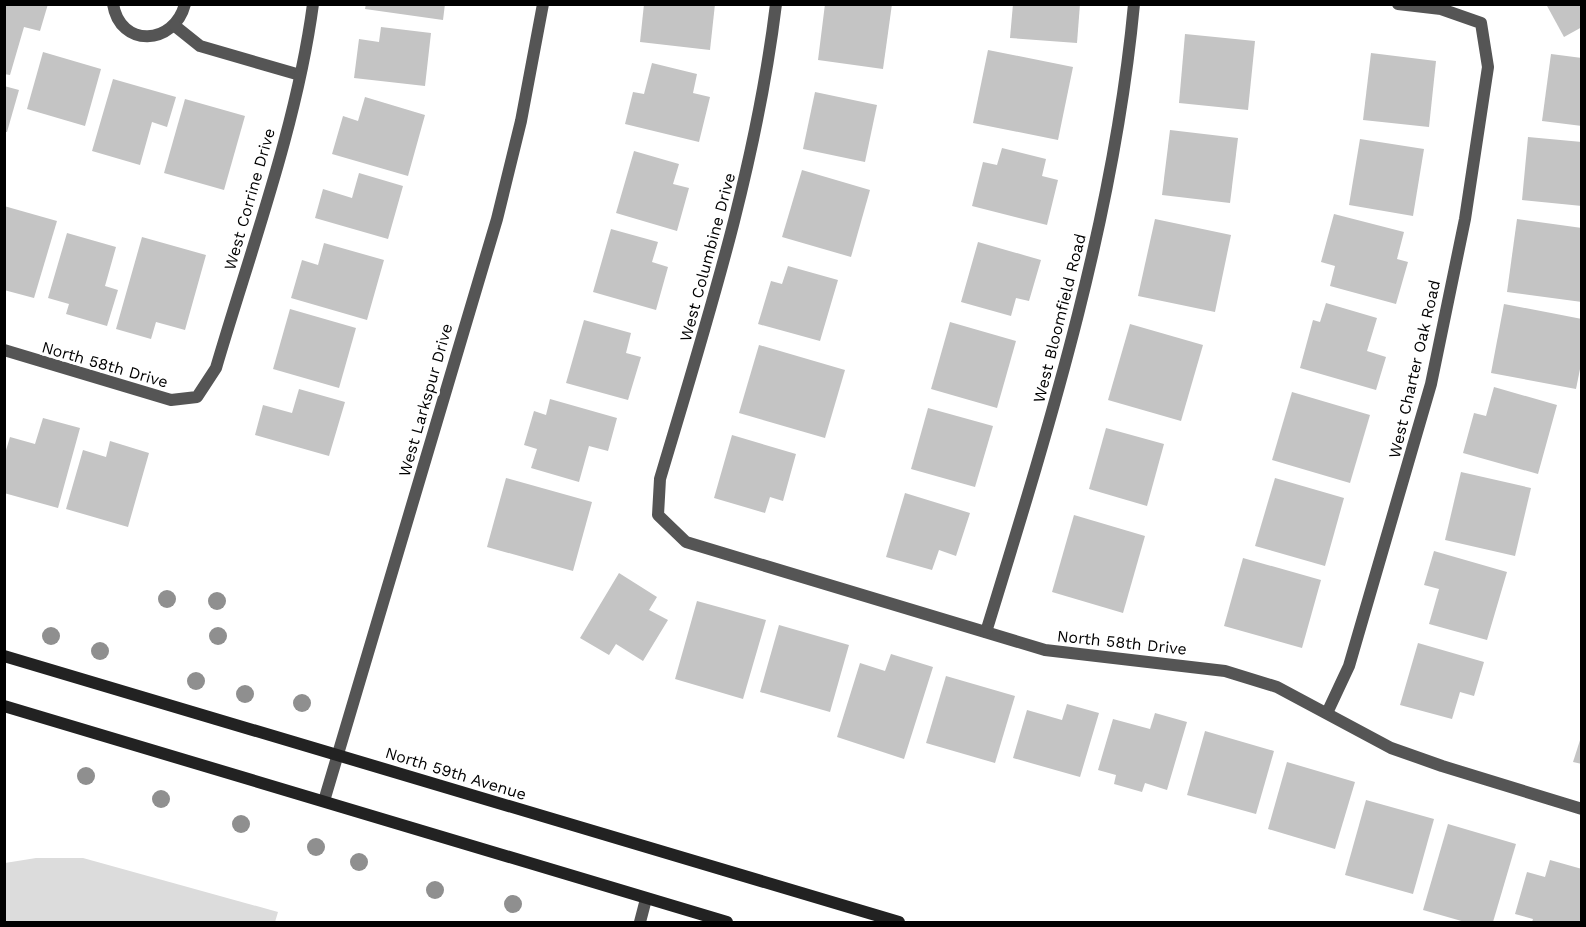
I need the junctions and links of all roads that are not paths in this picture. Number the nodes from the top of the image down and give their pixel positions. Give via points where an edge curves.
1 (113, 4) edge
2 (185, 4) edge
3 (313, 4) edge
4 (543, 4) edge
5 (776, 4) edge
6 (1134, 4) edge
7 (1398, 4) edge
8 (175, 26) junction
9 (300, 75) junction
10 (4, 350) edge
11 (197, 397) joint
12 (658, 514) joint
13 (986, 632) junction
14 (4, 656) edge
15 (4, 706) edge
16 (1327, 713) junction
17 (337, 755) junction
18 (324, 801) junction
19 (1581, 809) edge
20 (646, 899) junction
21 (640, 922) edge
22 (727, 922) edge
23 (899, 922) edge

1 - 8 street via 116,18 133,33 155,36
2 - 8 street
3 - 9 street, West Corrine Drive
4 - 17 street, West Larkspur Drive via 521,121 496,219
5 - 12 street, West Columbine Drive via 769,63 735,224 660,479
6 - 13 street, West Bloomfield Road via 1101,221 1058,394
7 - 16 street, West Charter Oak Road via 1442,9 1481,23 1488,67 1465,219 1431,384 1349,666
8 - 9 street via 200,46
9 - 11 street, West Corrine Drive via 216,369
10 - 11 street, North 58th Drive via 171,400
12 - 13 street, North 58th Drive via 686,542
13 - 16 street, North 58th Drive via 1046,650 1225,671 1277,687
14 - 17 main road, North 59th Avenue
15 - 18 main road
16 - 19 street, North 58th Drive via 1391,748
17 - 18 street, West Larkspur Drive
17 - 23 main road, North 59th Avenue
18 - 20 main road
20 - 21 street
20 - 22 main road

